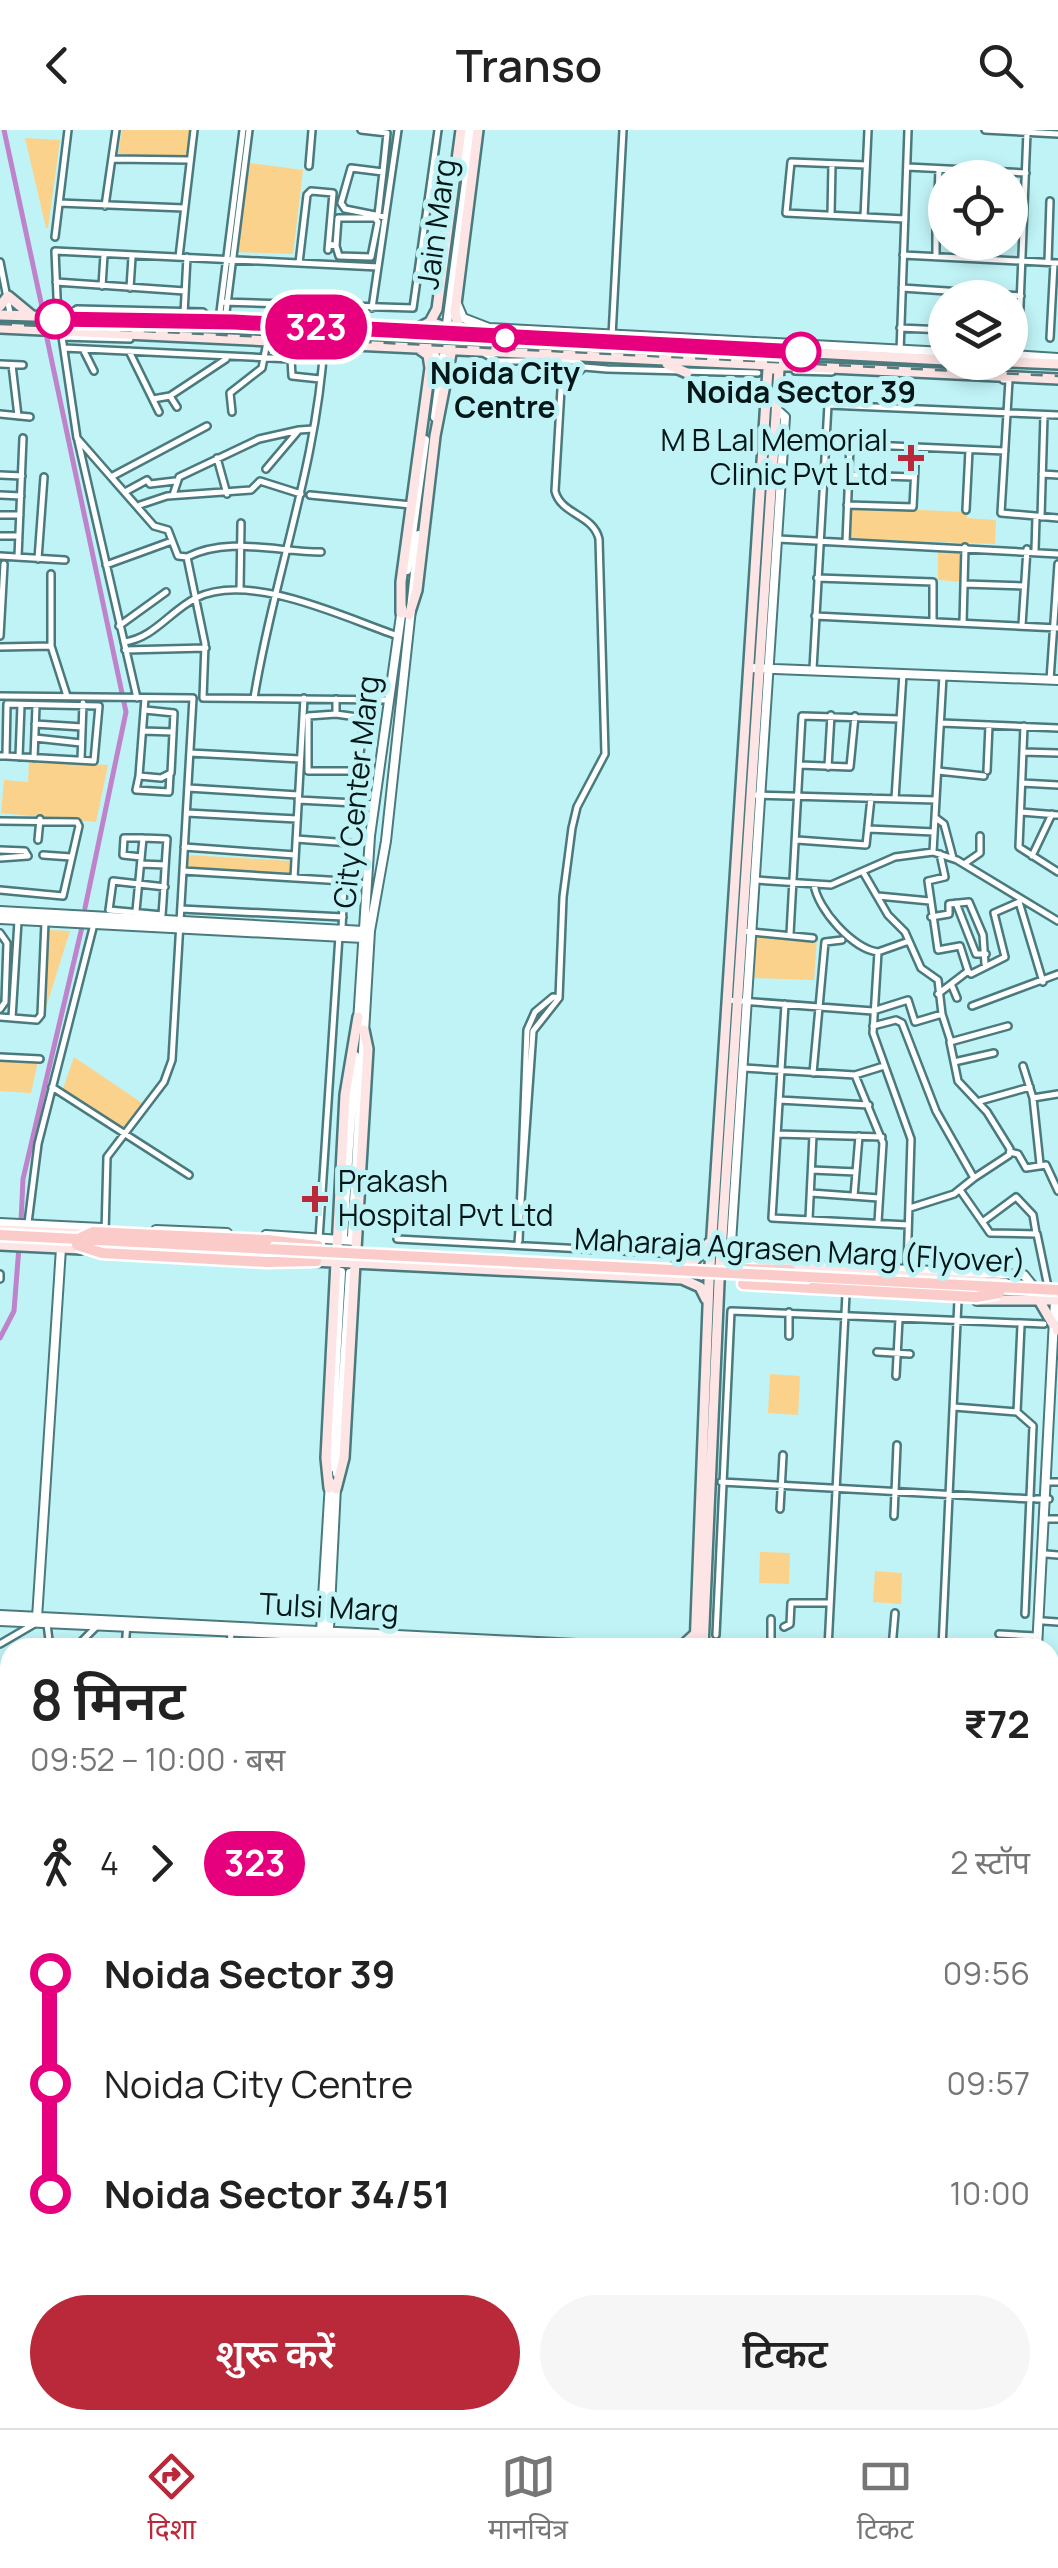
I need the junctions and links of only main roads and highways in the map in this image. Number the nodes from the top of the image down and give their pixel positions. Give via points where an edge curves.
1 (469, 130) edge
2 (0, 306) edge
3 (5, 315) edge
4 (35, 317) junction
5 (97, 317) junction
6 (126, 318) junction
7 (222, 321) junction
8 (443, 323) junction
9 (59, 325) junction
10 (290, 326) junction
11 (0, 328) edge
12 (408, 333) junction
13 (101, 334) junction
14 (126, 335) junction
15 (476, 337) junction
16 (237, 339) junction
17 (289, 339) junction
18 (464, 350) junction
19 (434, 353) junction
20 (638, 358) junction
21 (928, 358) edge
22 (1028, 359) edge
23 (1058, 361) edge
24 (737, 364) junction
25 (808, 368) junction
26 (687, 373) road end
27 (1058, 379) edge
28 (772, 390) junction
29 (758, 668) junction
30 (737, 1001) junction
31 (358, 1017) road end
32 (364, 1030) road end
33 (717, 1237) junction
34 (2, 1238) edge
35 (347, 1241) junction
36 (76, 1242) junction
37 (262, 1242) junction
38 (318, 1242) joint
39 (488, 1256) junction
40 (262, 1259) junction
41 (316, 1261) joint
42 (336, 1262) junction
43 (721, 1264) junction
44 (676, 1266) junction
45 (349, 1269) junction
46 (746, 1269) junction
47 (488, 1270) junction
48 (686, 1280) junction
49 (714, 1283) junction
50 (743, 1284) junction
51 (978, 1285) junction
52 (1000, 1293) junction
53 (1056, 1293) edge
54 (719, 1300) junction
55 (1036, 1300) junction
56 (708, 1306) junction
57 (1054, 1325) edge
58 (695, 1634) junction
59 (691, 1638) edge
60 (695, 1638) edge
61 (704, 1638) edge

1 - 8 main road via 456,300
1 - 8 main road via 437,310
2 - 4 main road via 8,296
3 - 4 main road
4 - 9 main road
5 - 6 main road
5 - 9 main road
5 - 13 main road
6 - 7 main road
6 - 14 main road via 119,323
7 - 10 main road
7 - 16 main road via 252,331
8 - 12 main road
8 - 15 main road
9 - 11 main road
9 - 13 main road
10 - 12 main road
10 - 17 main road via 260,330
12 - 15 main road
13 - 14 main road
14 - 16 main road
15 - 21 main road
16 - 17 main road
17 - 19 main road
18 - 19 main road
18 - 19 main road
18 - 20 main road
19 - 19 main road via 436,436 417,590 405,614 411,505
20 - 24 main road
20 - 26 main road
22 - 23 main road
24 - 25 main road
24 - 28 main road via 758,373
25 - 27 main road
25 - 28 main road
28 - 29 main road
28 - 29 main road
29 - 30 main road
29 - 30 main road via 750,880
30 - 33 main road
30 - 33 main road via 737,1068
31 - 35 main road via 345,1095 340,1203
32 - 35 main road via 368,1049
33 - 43 main road
33 - 43 main road
33 - 44 main road
34 - 36 main road, Maharaja Agrasen Marg (Flyover), bridge
34 - 37 main road, bridge via 28,1229
34 - 40 main road via 28,1246
35 - 38 main road
35 - 39 main road
36 - 37 main road, bridge via 93,1232
36 - 40 main road, bridge via 102,1253
36 - 51 main road, Maharaja Agrasen Marg (Flyover), bridge
36 - 52 main road, Maharaja Agrasen Marg (Flyover), bridge
37 - 38 main road
37 - 40 main road
39 - 44 main road
39 - 47 main road
40 - 41 main road
41 - 42 main road
42 - 45 main road
42 - 45 main road via 326,1458 333,1488 344,1458
43 - 44 main road
43 - 46 main road
43 - 49 main road
45 - 47 main road
46 - 51 main road, bridge
46 - 53 main road via 906,1270
47 - 48 main road
48 - 49 main road
48 - 56 main road via 700,1287
49 - 50 main road
49 - 54 main road
49 - 56 main road
50 - 52 main road, bridge
50 - 54 main road
50 - 55 main road
51 - 53 main road, Maharaja Agrasen Marg (Flyover), bridge
52 - 53 main road, Maharaja Agrasen Marg (Flyover), bridge
53 - 55 main road
54 - 61 main road via 716,1482
55 - 57 main road
56 - 58 main road
58 - 59 main road
58 - 60 main road

